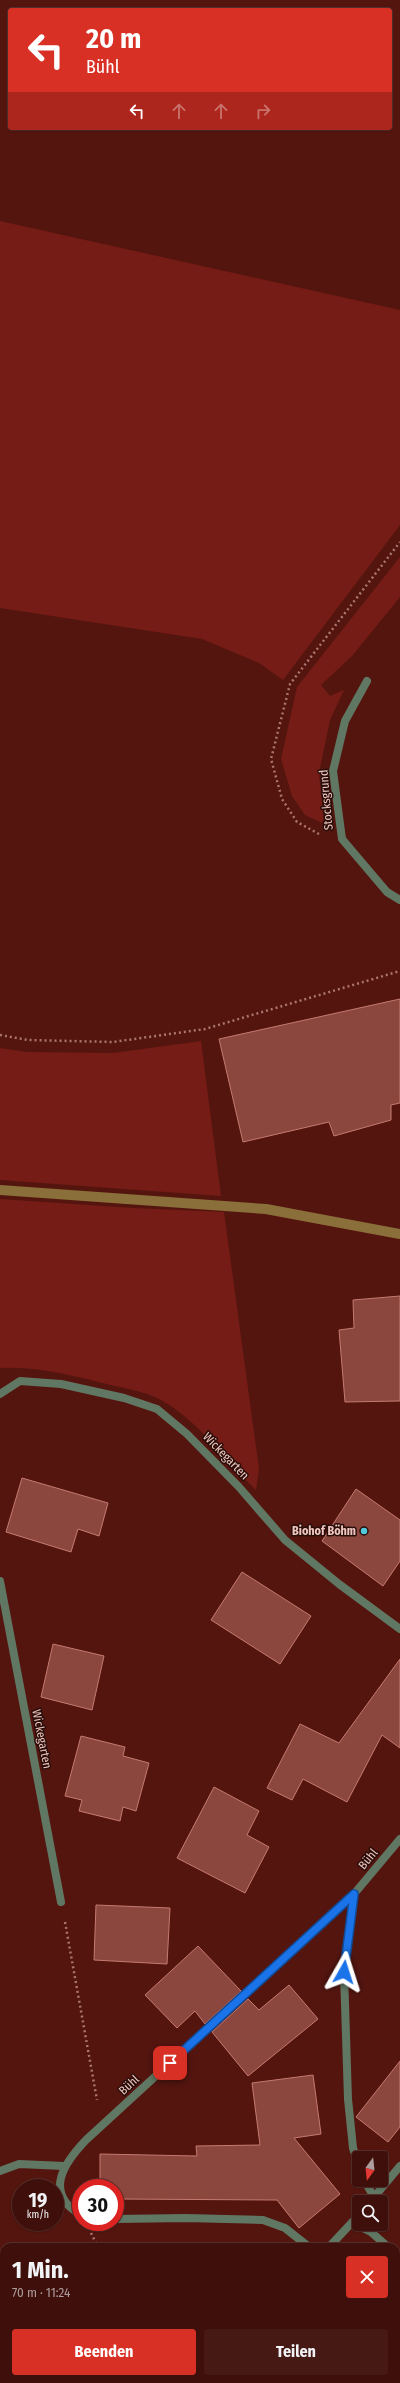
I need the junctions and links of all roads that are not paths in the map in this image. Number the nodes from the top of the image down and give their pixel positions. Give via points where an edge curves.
1 (367, 681) dead end
2 (400, 900) edge
3 (0, 1394) edge
4 (0, 1581) edge
5 (400, 1629) edge
6 (400, 1839) edge
7 (354, 1894) junction
8 (61, 1902) road end
9 (354, 2151) edge
10 (64, 2166) junction
11 (400, 2166) edge
12 (0, 2171) edge
13 (375, 2195) edge
14 (72, 2209) edge
15 (124, 2220) edge
16 (352, 2224) edge
17 (369, 2231) edge
18 (305, 2243) edge
19 (333, 2243) edge
20 (383, 2243) edge

1 - 2 street, Stocksgrund via 345,721 333,771 342,839 387,892
3 - 5 street, Wickegarten via 20,1381 61,1384 124,1398 157,1409 187,1434 285,1540
4 - 8 street, Wickegarten
6 - 7 street, Bühl
7 - 9 street via 344,1972 349,2117
7 - 10 street, Bühl via 74,2152
10 - 12 street via 19,2164
10 - 14 street, Bühl via 62,2194
11 - 13 street
15 - 18 street via 263,2220 285,2228
16 - 19 street
17 - 20 street

